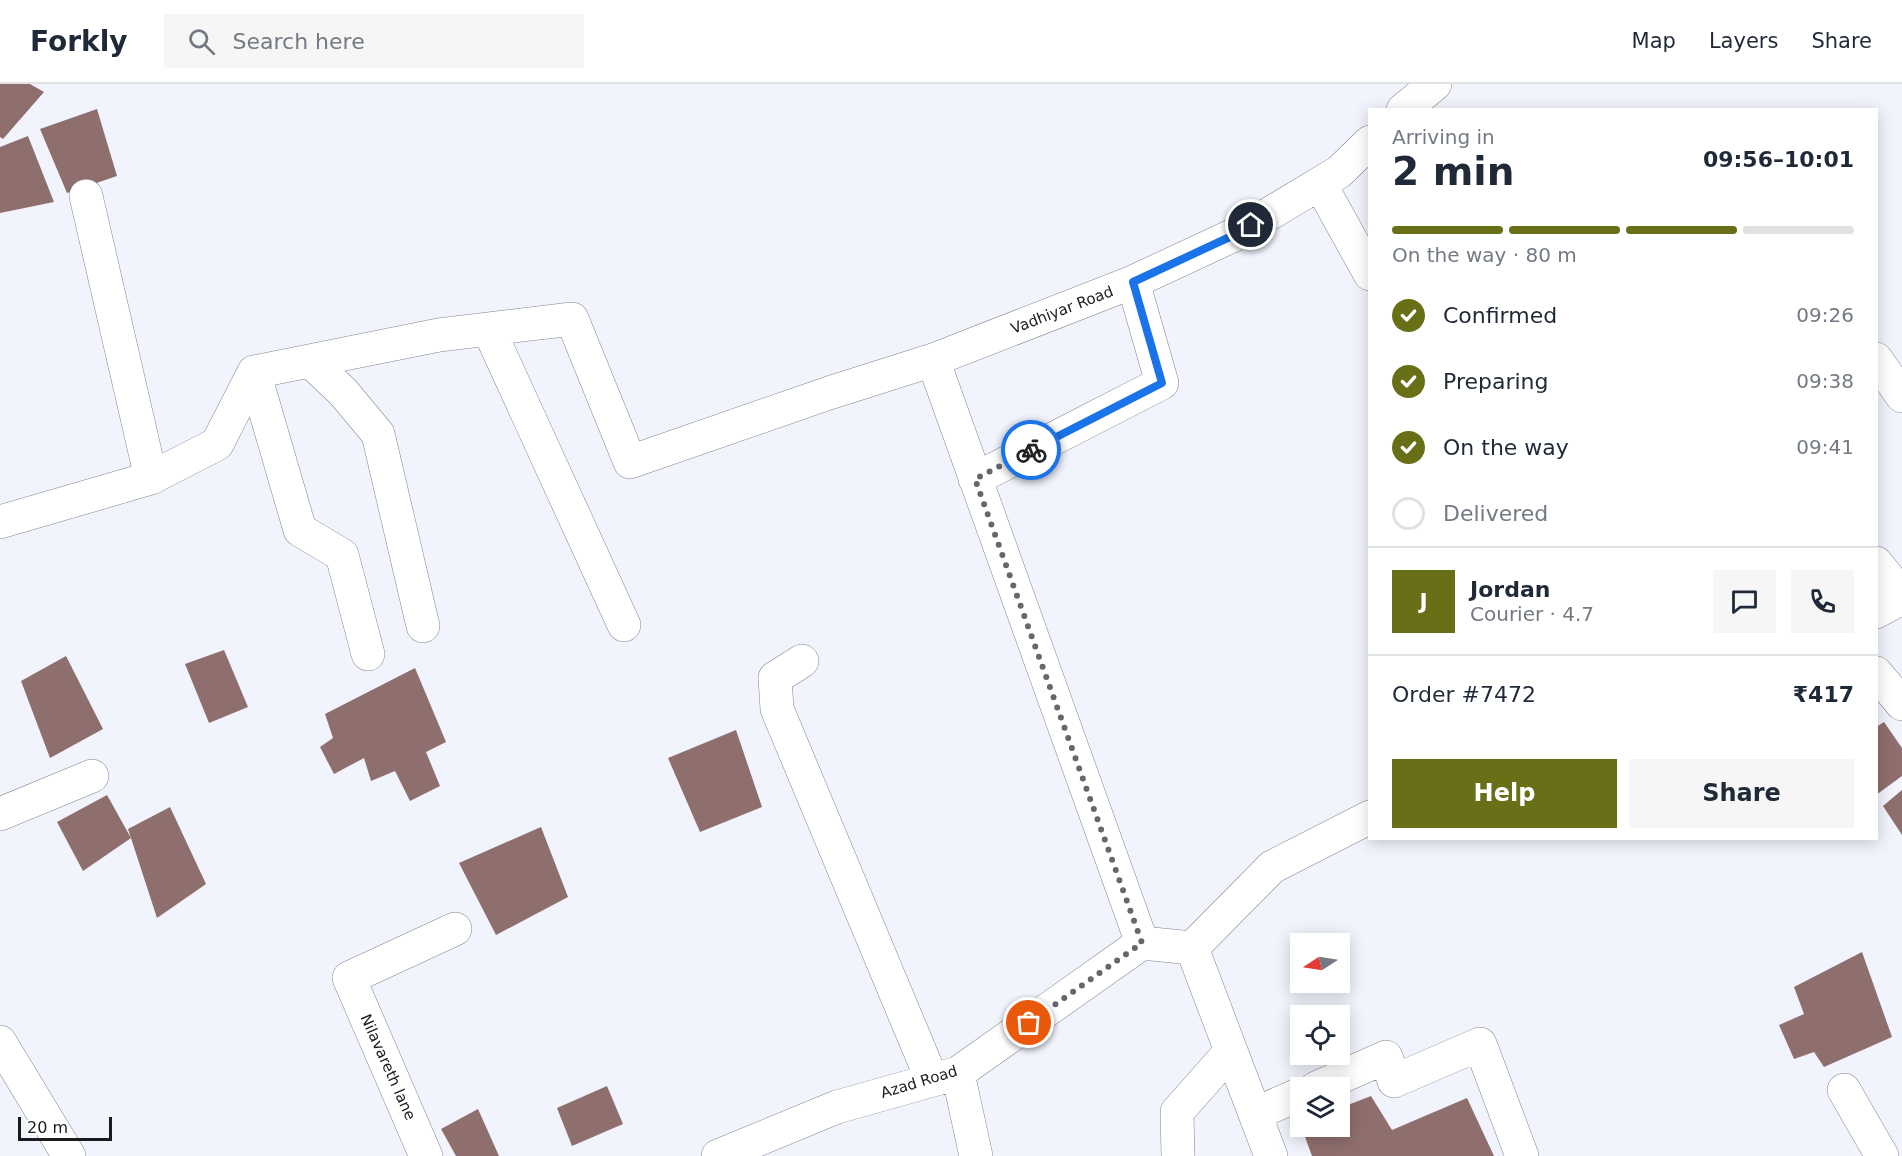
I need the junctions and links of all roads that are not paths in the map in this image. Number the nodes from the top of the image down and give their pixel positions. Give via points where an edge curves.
1 (1435, 84) edge
2 (1405, 108) edge
3 (1368, 144) edge
4 (1320, 184) junction
5 (86, 196) dead end
6 (1368, 270) edge
7 (1133, 282) junction
8 (489, 330) junction
9 (933, 360) junction
10 (310, 361) junction
11 (1878, 362) edge
12 (254, 372) junction
13 (1902, 396) edge
14 (151, 478) junction
15 (975, 479) junction
16 (0, 522) edge
17 (1878, 566) edge
18 (1902, 596) edge
19 (1878, 611) edge
20 (624, 625) dead end
21 (423, 626) dead end
22 (368, 654) dead end
23 (802, 661) dead end
24 (1878, 675) edge
25 (1902, 704) edge
26 (92, 776) dead end
27 (0, 814) edge
28 (1368, 818) edge
29 (455, 929) dead end
30 (1142, 943) junction
31 (1192, 948) junction
32 (0, 1042) edge
33 (1231, 1051) junction
34 (945, 1076) junction
35 (1341, 1077) edge
36 (1844, 1090) dead end
37 (1290, 1098) edge
38 (1255, 1114) junction
39 (69, 1156) edge
40 (426, 1156) edge
41 (720, 1156) edge
42 (976, 1156) edge
43 (1178, 1156) edge
44 (1271, 1156) edge
45 (1522, 1156) edge
46 (1882, 1156) edge

1 - 2 street
3 - 4 street, Vadhiyar Road
4 - 6 street
4 - 7 street, Vadhiyar Road via 1234,235
5 - 14 street
7 - 9 street, Vadhiyar Road
7 - 15 street via 1162,383
8 - 9 street, Vadhiyar Road via 572,319 630,462
8 - 10 street via 439,335
8 - 20 street
9 - 15 street
10 - 12 street
10 - 21 street via 344,392 378,434
11 - 13 street
12 - 14 street via 217,444
12 - 22 street via 300,530 342,555
14 - 16 street
15 - 30 street
17 - 18 street
18 - 19 street
23 - 34 street via 775,678 777,710
24 - 25 street
26 - 27 street
28 - 31 street via 1272,867
29 - 40 street, Nilavareth lane via 349,978
30 - 31 street
30 - 34 street, Azad Road
31 - 33 street
32 - 39 street
33 - 38 street
33 - 43 street via 1177,1112
34 - 41 street, Azad Road via 837,1107
34 - 42 street
35 - 45 street via 1386,1057 1394,1081 1480,1044
36 - 46 street
37 - 38 street
38 - 44 street

